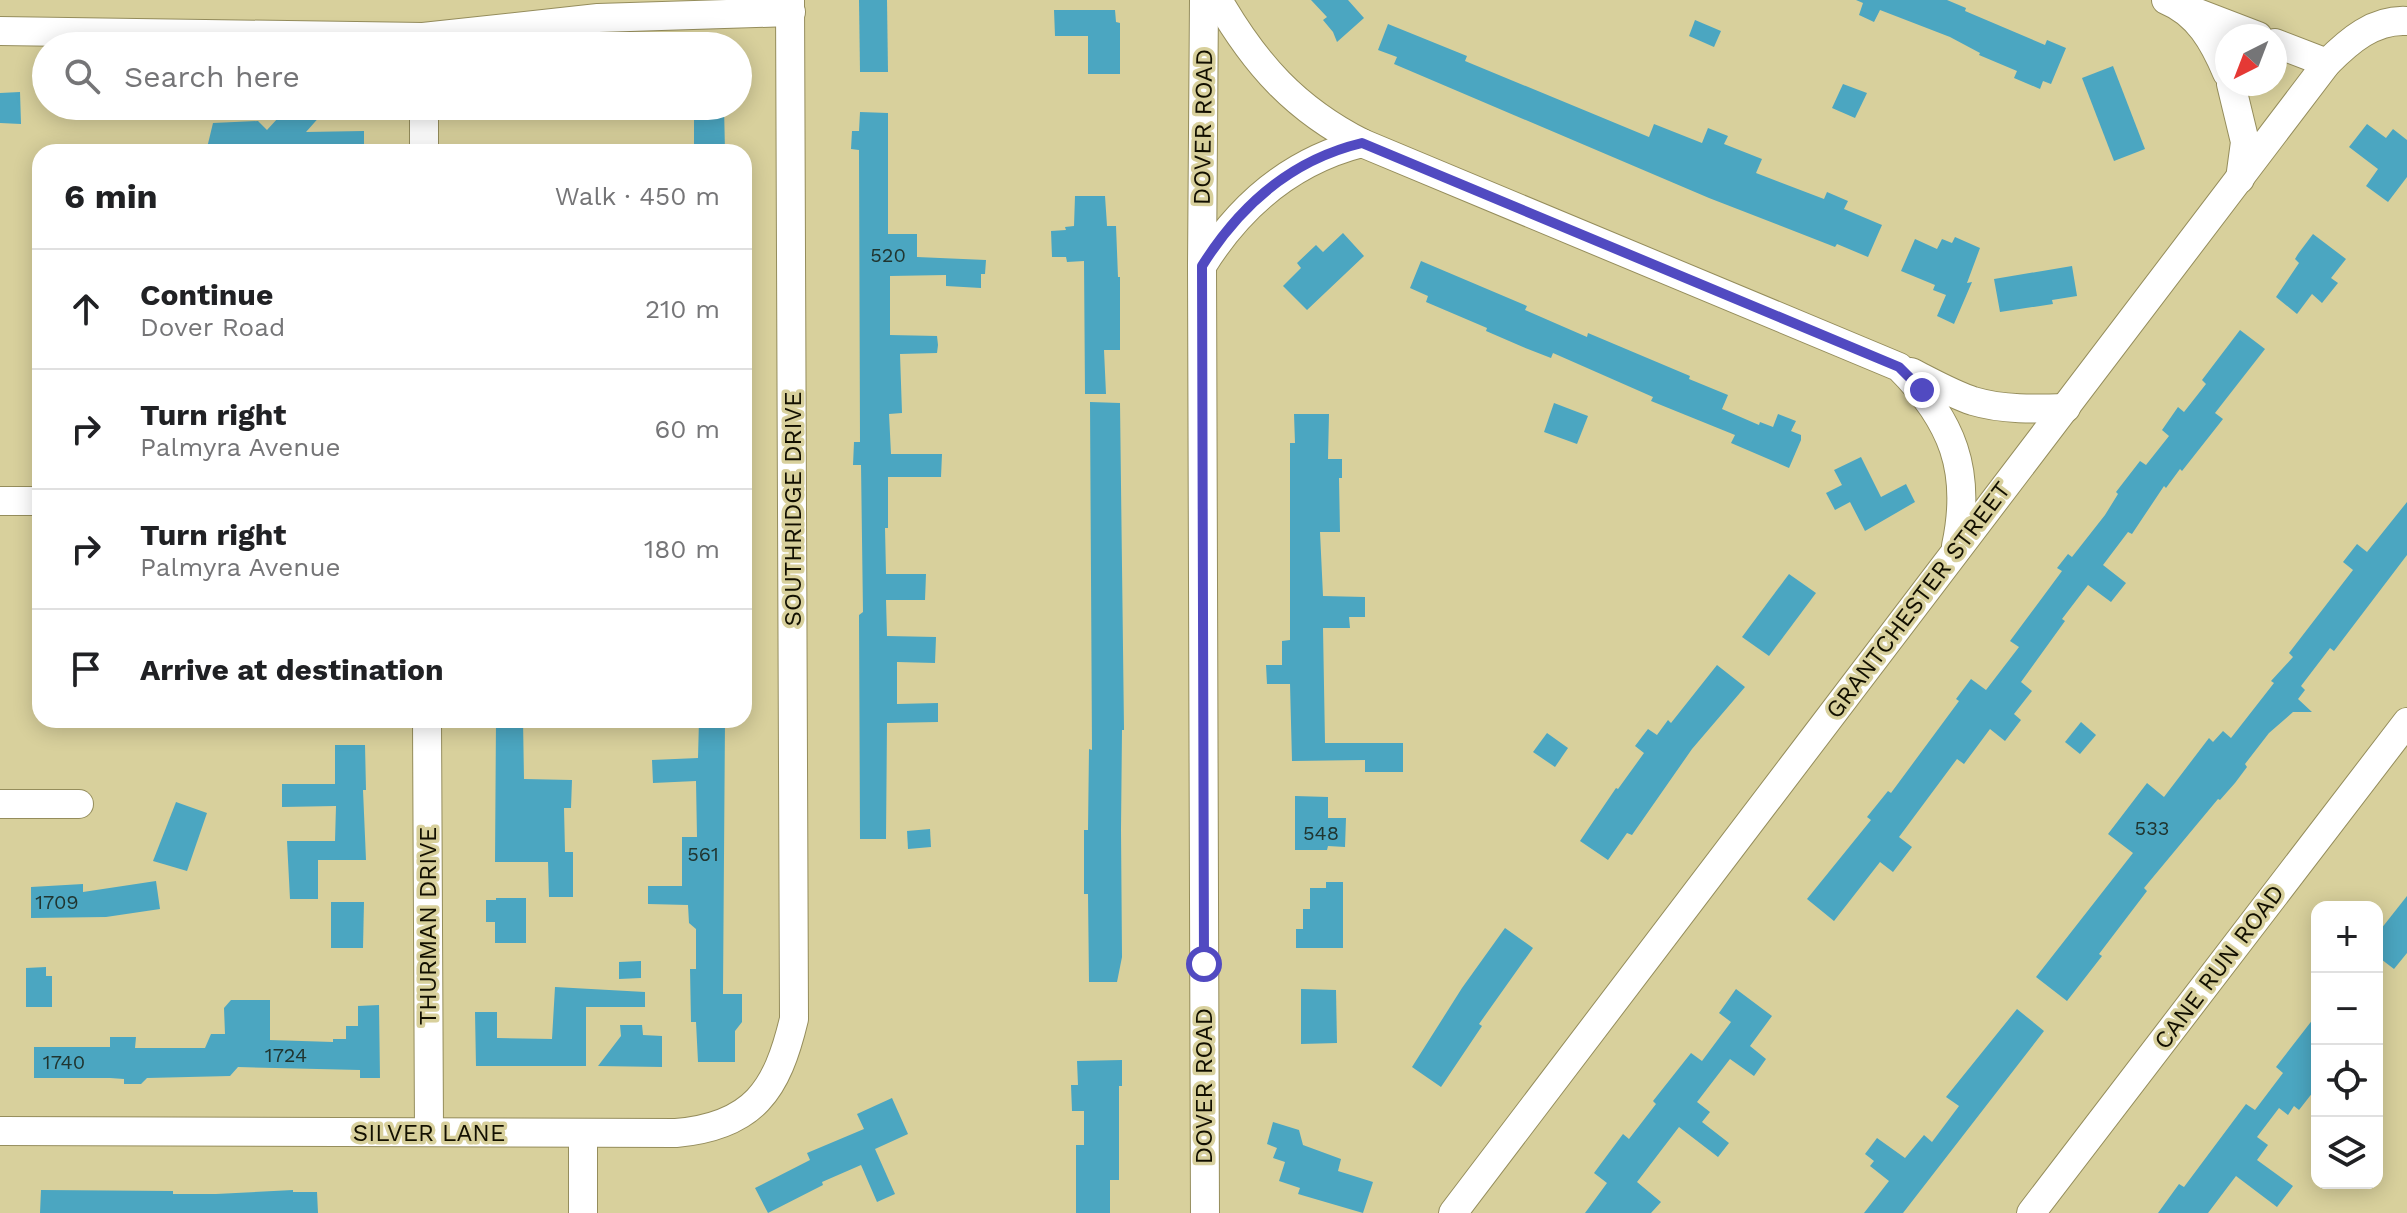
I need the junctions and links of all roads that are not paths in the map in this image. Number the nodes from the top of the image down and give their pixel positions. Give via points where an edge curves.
1 (1204, 0) edge
2 (1218, 0) edge
3 (2174, 3) edge
4 (791, 6) edge
5 (2407, 21) edge
6 (2227, 24) edge
7 (0, 31) edge
8 (39, 32) edge
9 (496, 32) edge
10 (2287, 48) edge
11 (2215, 49) edge
12 (2327, 63) junction
13 (2234, 96) edge
14 (424, 120) edge
15 (1362, 143) junction
16 (424, 144) edge
17 (2240, 179) junction
18 (1202, 266) junction
19 (1899, 367) junction
20 (2066, 408) junction
21 (0, 501) edge
22 (32, 501) edge
23 (1955, 551) junction
24 (2407, 722) edge
25 (427, 728) edge
26 (0, 804) edge
27 (79, 804) dead end
28 (794, 1019) joint
29 (0, 1131) edge
30 (429, 1132) junction
31 (583, 1134) junction
32 (1205, 1212) edge
33 (583, 1213) edge
34 (1453, 1213) edge
35 (2031, 1213) edge

1 - 18 street, DOVER ROAD
2 - 15 street via 1278,82 1327,125
3 - 6 street
3 - 11 street via 2205,29
4 - 9 street via 598,18
4 - 28 street, SOUTHRIDGE DRIVE
5 - 12 street, GRANTCHESTER STREET via 2362,33
7 - 8 street
10 - 12 street
12 - 17 street, GRANTCHESTER STREET
13 - 17 street via 2245,142
14 - 16 street
15 - 18 street via 1313,159 1280,179 1237,217
15 - 19 street
17 - 20 street, GRANTCHESTER STREET
18 - 32 street, DOVER ROAD
19 - 20 street via 1991,405
19 - 23 street via 1935,410 1959,466 1963,504
20 - 23 street, GRANTCHESTER STREET
21 - 22 street
23 - 34 street, GRANTCHESTER STREET
24 - 35 street, CANE RUN ROAD
25 - 30 street, THURMAN DRIVE
26 - 27 street
28 - 31 street, SILVER LANE via 785,1059 747,1111 700,1131
29 - 30 street, SILVER LANE
30 - 31 street, SILVER LANE
31 - 33 street

